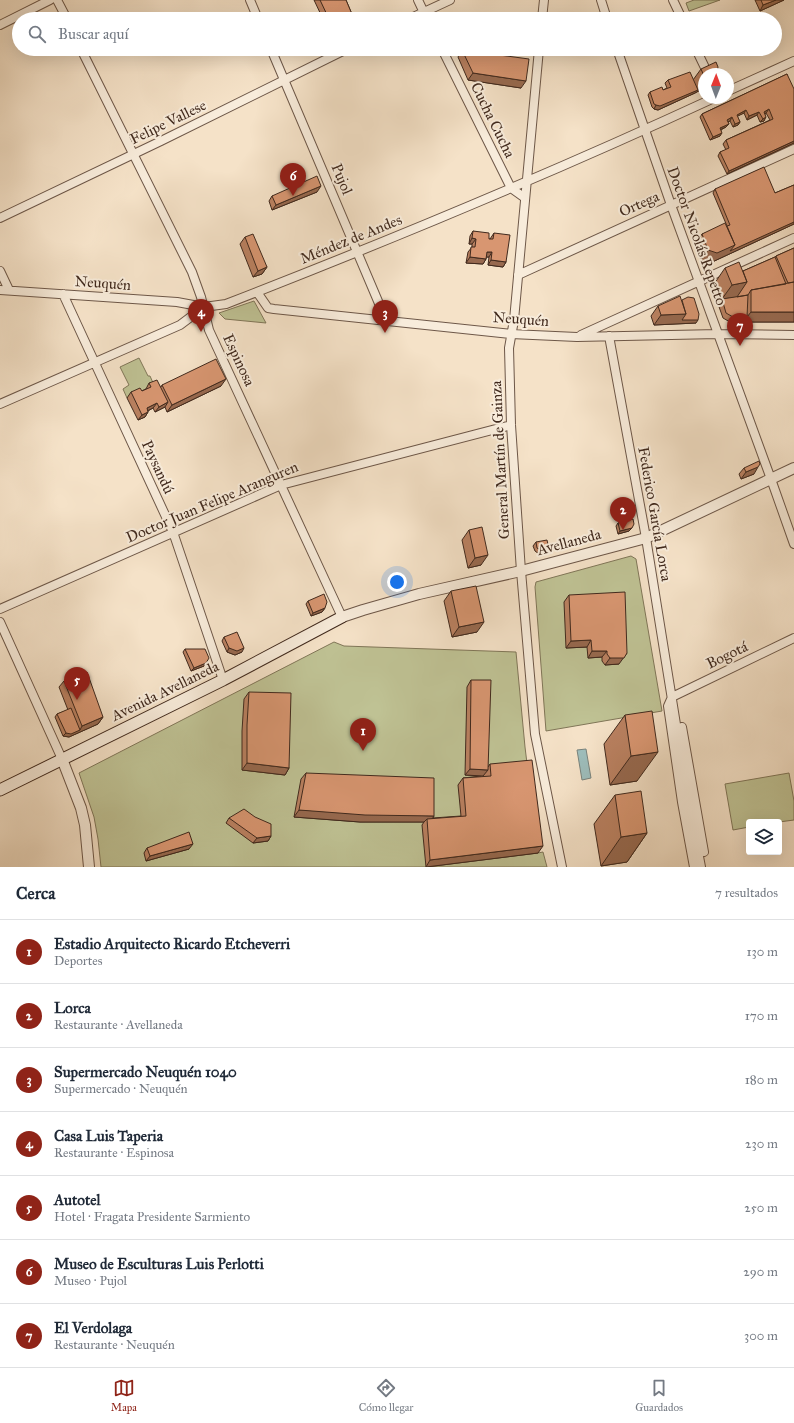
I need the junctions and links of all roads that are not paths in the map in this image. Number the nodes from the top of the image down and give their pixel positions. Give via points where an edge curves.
1 (50, 0) edge
2 (57, 0) edge
3 (250, 0) edge
4 (418, 0) edge
5 (450, 0) edge
6 (544, 0) edge
7 (600, 0) edge
8 (673, 0) edge
9 (25, 12) edge
10 (63, 12) edge
11 (255, 12) edge
12 (423, 12) edge
13 (431, 12) edge
14 (543, 12) edge
15 (604, 12) edge
16 (679, 12) edge
17 (12, 18) edge
18 (0, 24) edge
19 (84, 56) edge
20 (274, 56) edge
21 (332, 56) edge
22 (445, 56) edge
23 (538, 56) edge
24 (619, 56) edge
25 (699, 56) edge
26 (794, 61) edge
27 (705, 68) edge
28 (284, 79) junction
29 (734, 88) edge
30 (701, 104) edge
31 (645, 130) junction
32 (794, 149) edge
33 (133, 154) junction
34 (526, 181) junction
35 (511, 188) junction
36 (525, 198) junction
37 (671, 205) junction
38 (0, 218) edge
39 (794, 238) edge
40 (358, 251) junction
41 (0, 271) edge
42 (518, 274) junction
43 (698, 282) junction
44 (0, 290) edge
45 (9, 290) junction
46 (257, 292) junction
47 (62, 294) junction
48 (204, 307) junction
49 (386, 320) junction
50 (511, 334) junction
51 (718, 334) junction
52 (794, 335) edge
53 (577, 336) junction
54 (609, 336) junction
55 (94, 362) junction
56 (0, 404) edge
57 (511, 425) junction
58 (794, 468) edge
59 (771, 479) junction
60 (281, 485) junction
61 (173, 532) junction
62 (646, 538) junction
63 (794, 544) edge
64 (521, 571) junction
65 (0, 609) edge
66 (342, 618) junction
67 (0, 622) edge
68 (794, 638) edge
69 (223, 680) junction
70 (672, 697) junction
71 (62, 759) junction
72 (0, 790) edge
73 (89, 867) edge
74 (562, 867) edge
75 (694, 867) edge
76 (701, 867) edge
77 (706, 867) edge

1 - 9 street
2 - 10 street
3 - 11 street
4 - 12 street
5 - 13 street
6 - 14 street
7 - 15 street
8 - 16 street
17 - 18 street
19 - 33 street, Espinosa
20 - 28 street, Pujol
21 - 28 street, Felipe Vallese
22 - 35 street, Cucha Cucha
23 - 34 street, General Martín de Gainza
24 - 31 street, Doctor Nicolás Repetto
25 - 27 street
26 - 29 street
28 - 33 street, Felipe Vallese
28 - 40 street, Pujol
30 - 31 street, Méndez de Andes
31 - 34 street, Méndez de Andes
31 - 37 street, Doctor Nicolás Repetto
32 - 37 street, Ortega
33 - 38 street, Felipe Vallese
33 - 48 street, Espinosa via 192,272
34 - 35 street, Méndez de Andes
34 - 36 street, General Martín de Gainza
35 - 36 street, Cucha Cucha
35 - 40 street, Méndez de Andes
36 - 42 street, General Martín de Gainza
37 - 42 street, Ortega
37 - 43 street, Doctor Nicolás Repetto
39 - 43 street
40 - 46 street, Méndez de Andes
40 - 49 street, Pujol
41 - 45 street
42 - 50 street, General Martín de Gainza
43 - 51 street, Doctor Nicolás Repetto
43 - 53 street
44 - 45 street, Neuquén
45 - 47 street, Neuquén
46 - 48 street, Méndez de Andes via 226,304
46 - 49 street, Neuquén via 268,308
47 - 48 street, Neuquén via 177,302
47 - 55 street, Paysandú
48 - 55 street, Méndez de Andes via 180,325
48 - 60 street, Espinosa via 209,330
49 - 50 street, Neuquén
50 - 53 street, Neuquén
50 - 57 street, General Martín de Gainza
51 - 52 street, Neuquén
51 - 54 street, Neuquén
51 - 59 street, Doctor Nicolás Repetto
53 - 54 street, Neuquén
54 - 62 street, Federico García Lorca
55 - 56 street, Méndez de Andes
55 - 61 street, Paysandú
57 - 60 street, Doctor Juan Felipe Aranguren
57 - 64 street, General Martín de Gainza
58 - 59 street, Avellaneda
59 - 62 street, Avellaneda
59 - 63 street, Doctor Nicolás Repetto
60 - 61 street, Doctor Juan Felipe Aranguren
60 - 66 street, Espinosa
61 - 65 street, Doctor Juan Felipe Aranguren
61 - 69 street, Paysandú
62 - 64 street, Avellaneda
62 - 70 street, Federico García Lorca
64 - 66 street, Avellaneda via 420,594
64 - 74 street, General Martín de Gainza via 535,734
66 - 69 main road, Avenida Avellaneda
67 - 71 street
68 - 70 street, Bogotá
69 - 71 main road, Avenida Avellaneda
70 - 75 street, Federico García Lorca via 668,706
70 - 76 street, Federico García Lorca
70 - 77 street, Federico García Lorca via 678,704
71 - 72 main road, Avenida Avellaneda
71 - 73 street via 83,819

